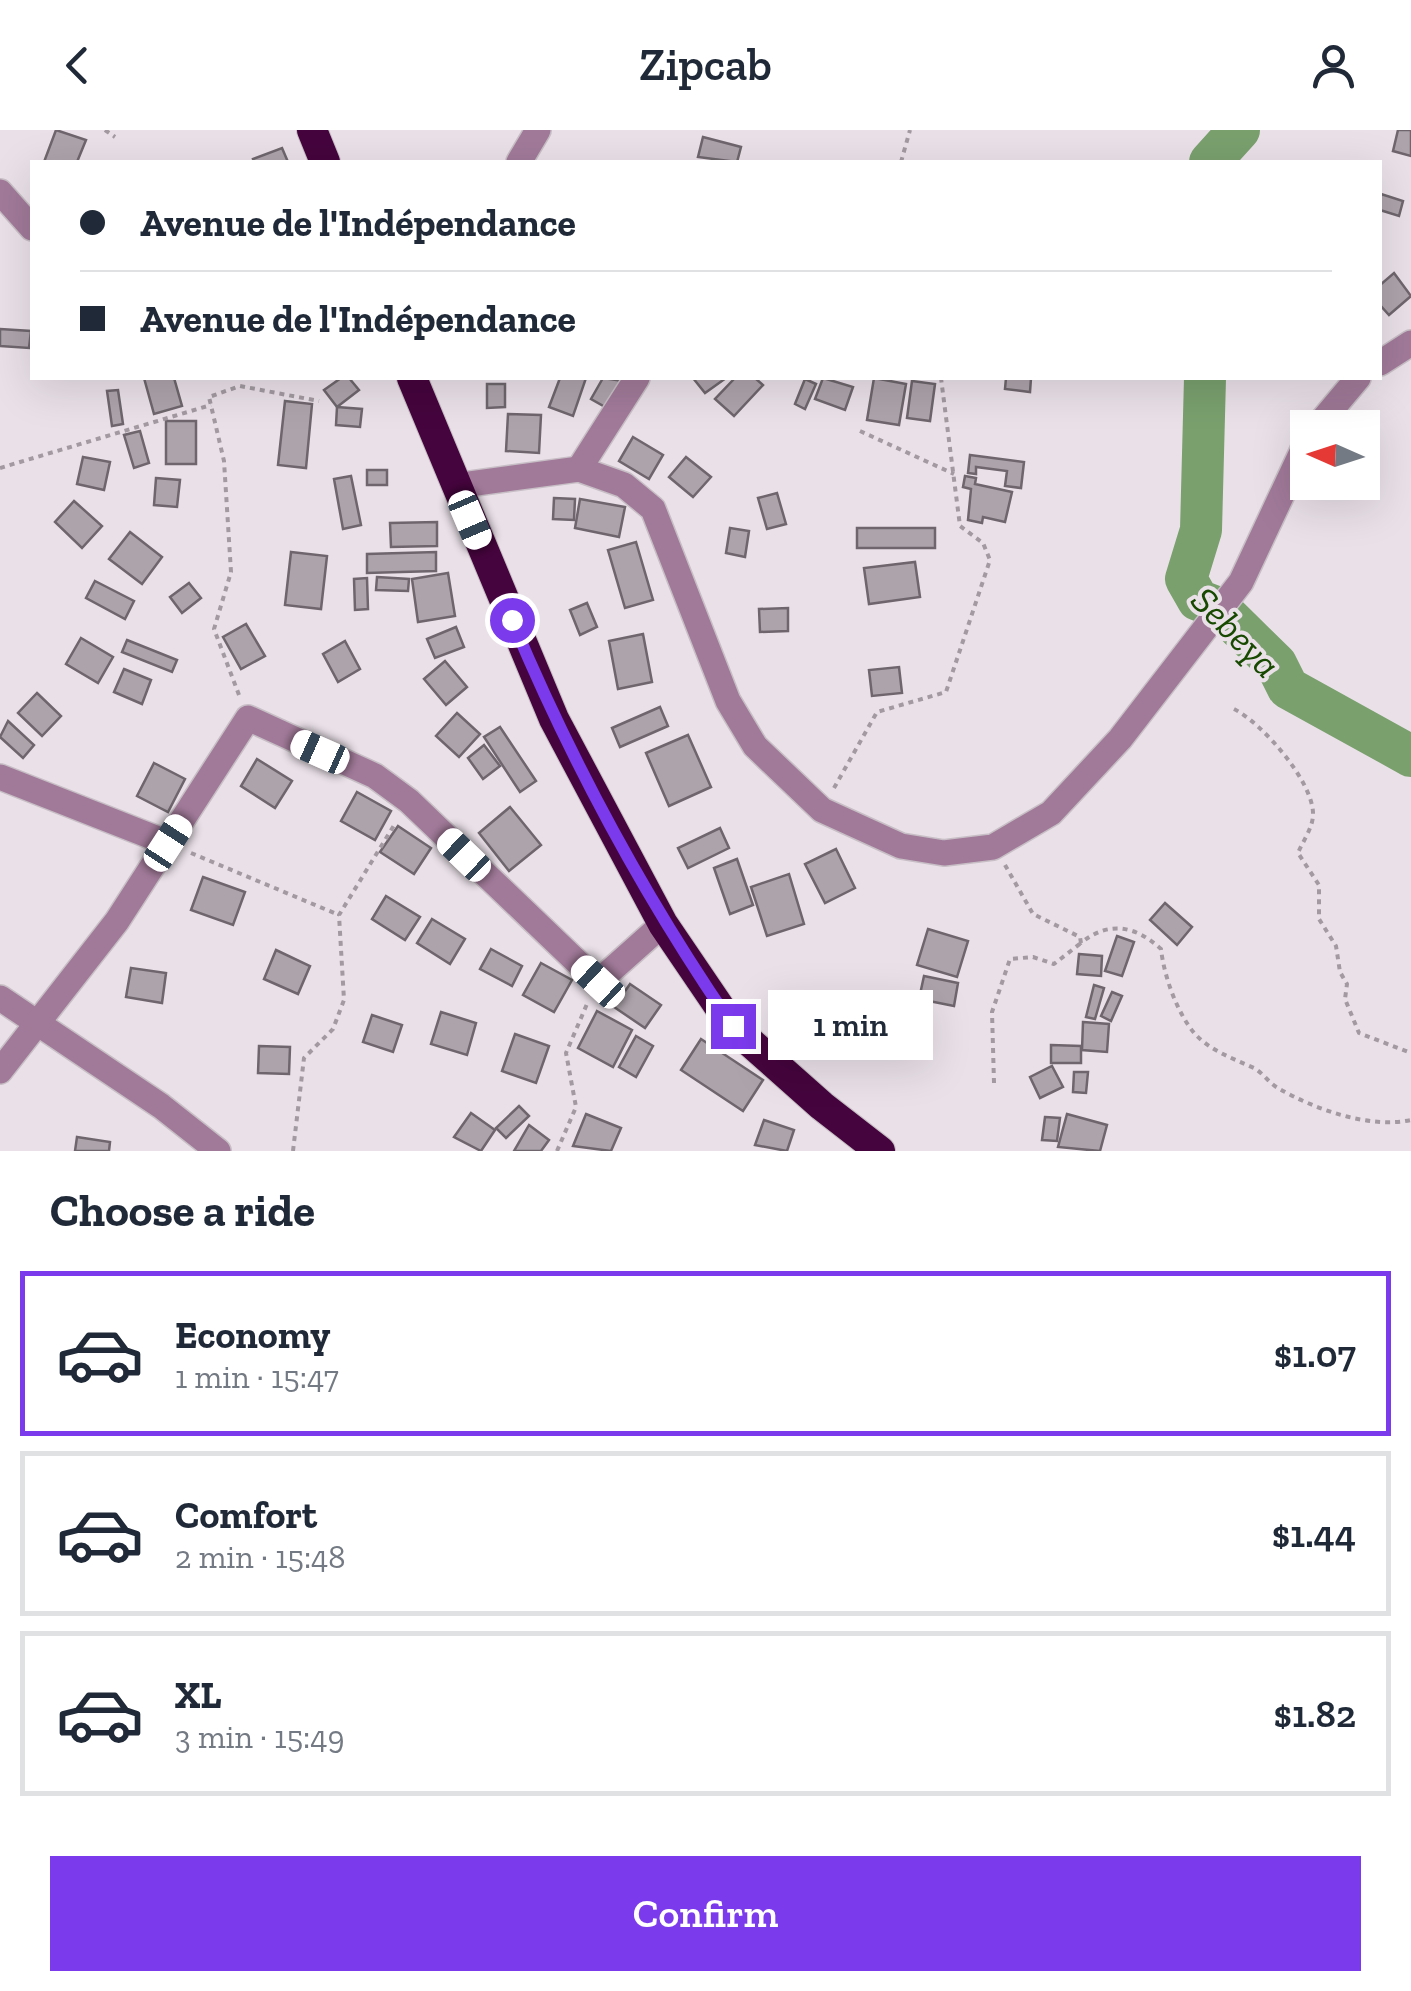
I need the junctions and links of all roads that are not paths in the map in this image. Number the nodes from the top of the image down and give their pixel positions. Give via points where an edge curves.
1 (312, 130) edge
2 (538, 130) edge
3 (325, 160) edge
4 (519, 160) edge
5 (0, 192) edge
6 (30, 226) edge
7 (1411, 343) edge
8 (1382, 362) edge
9 (413, 380) edge
10 (636, 380) edge
11 (1356, 380) edge
12 (1331, 410) edge
13 (579, 469) junction
14 (1290, 477) edge
15 (456, 486) junction
16 (0, 777) edge
17 (168, 843) junction
18 (663, 924) junction
19 (0, 998) edge
20 (38, 1022) junction
21 (0, 1071) edge
22 (218, 1151) edge
23 (880, 1151) edge

1 - 3 highway
2 - 4 street
5 - 6 street
7 - 8 street
9 - 15 highway
10 - 13 street
11 - 12 street
13 - 14 street via 624,486 653,509 728,701 755,746 822,810 901,846 944,853 993,847 1051,813 1120,740 1241,582
13 - 15 street
15 - 18 highway via 554,719
16 - 17 street
17 - 18 street via 248,718 374,776 409,801 598,982
17 - 20 street via 118,921
18 - 23 highway via 733,1026
19 - 20 street
20 - 21 street
20 - 22 street

